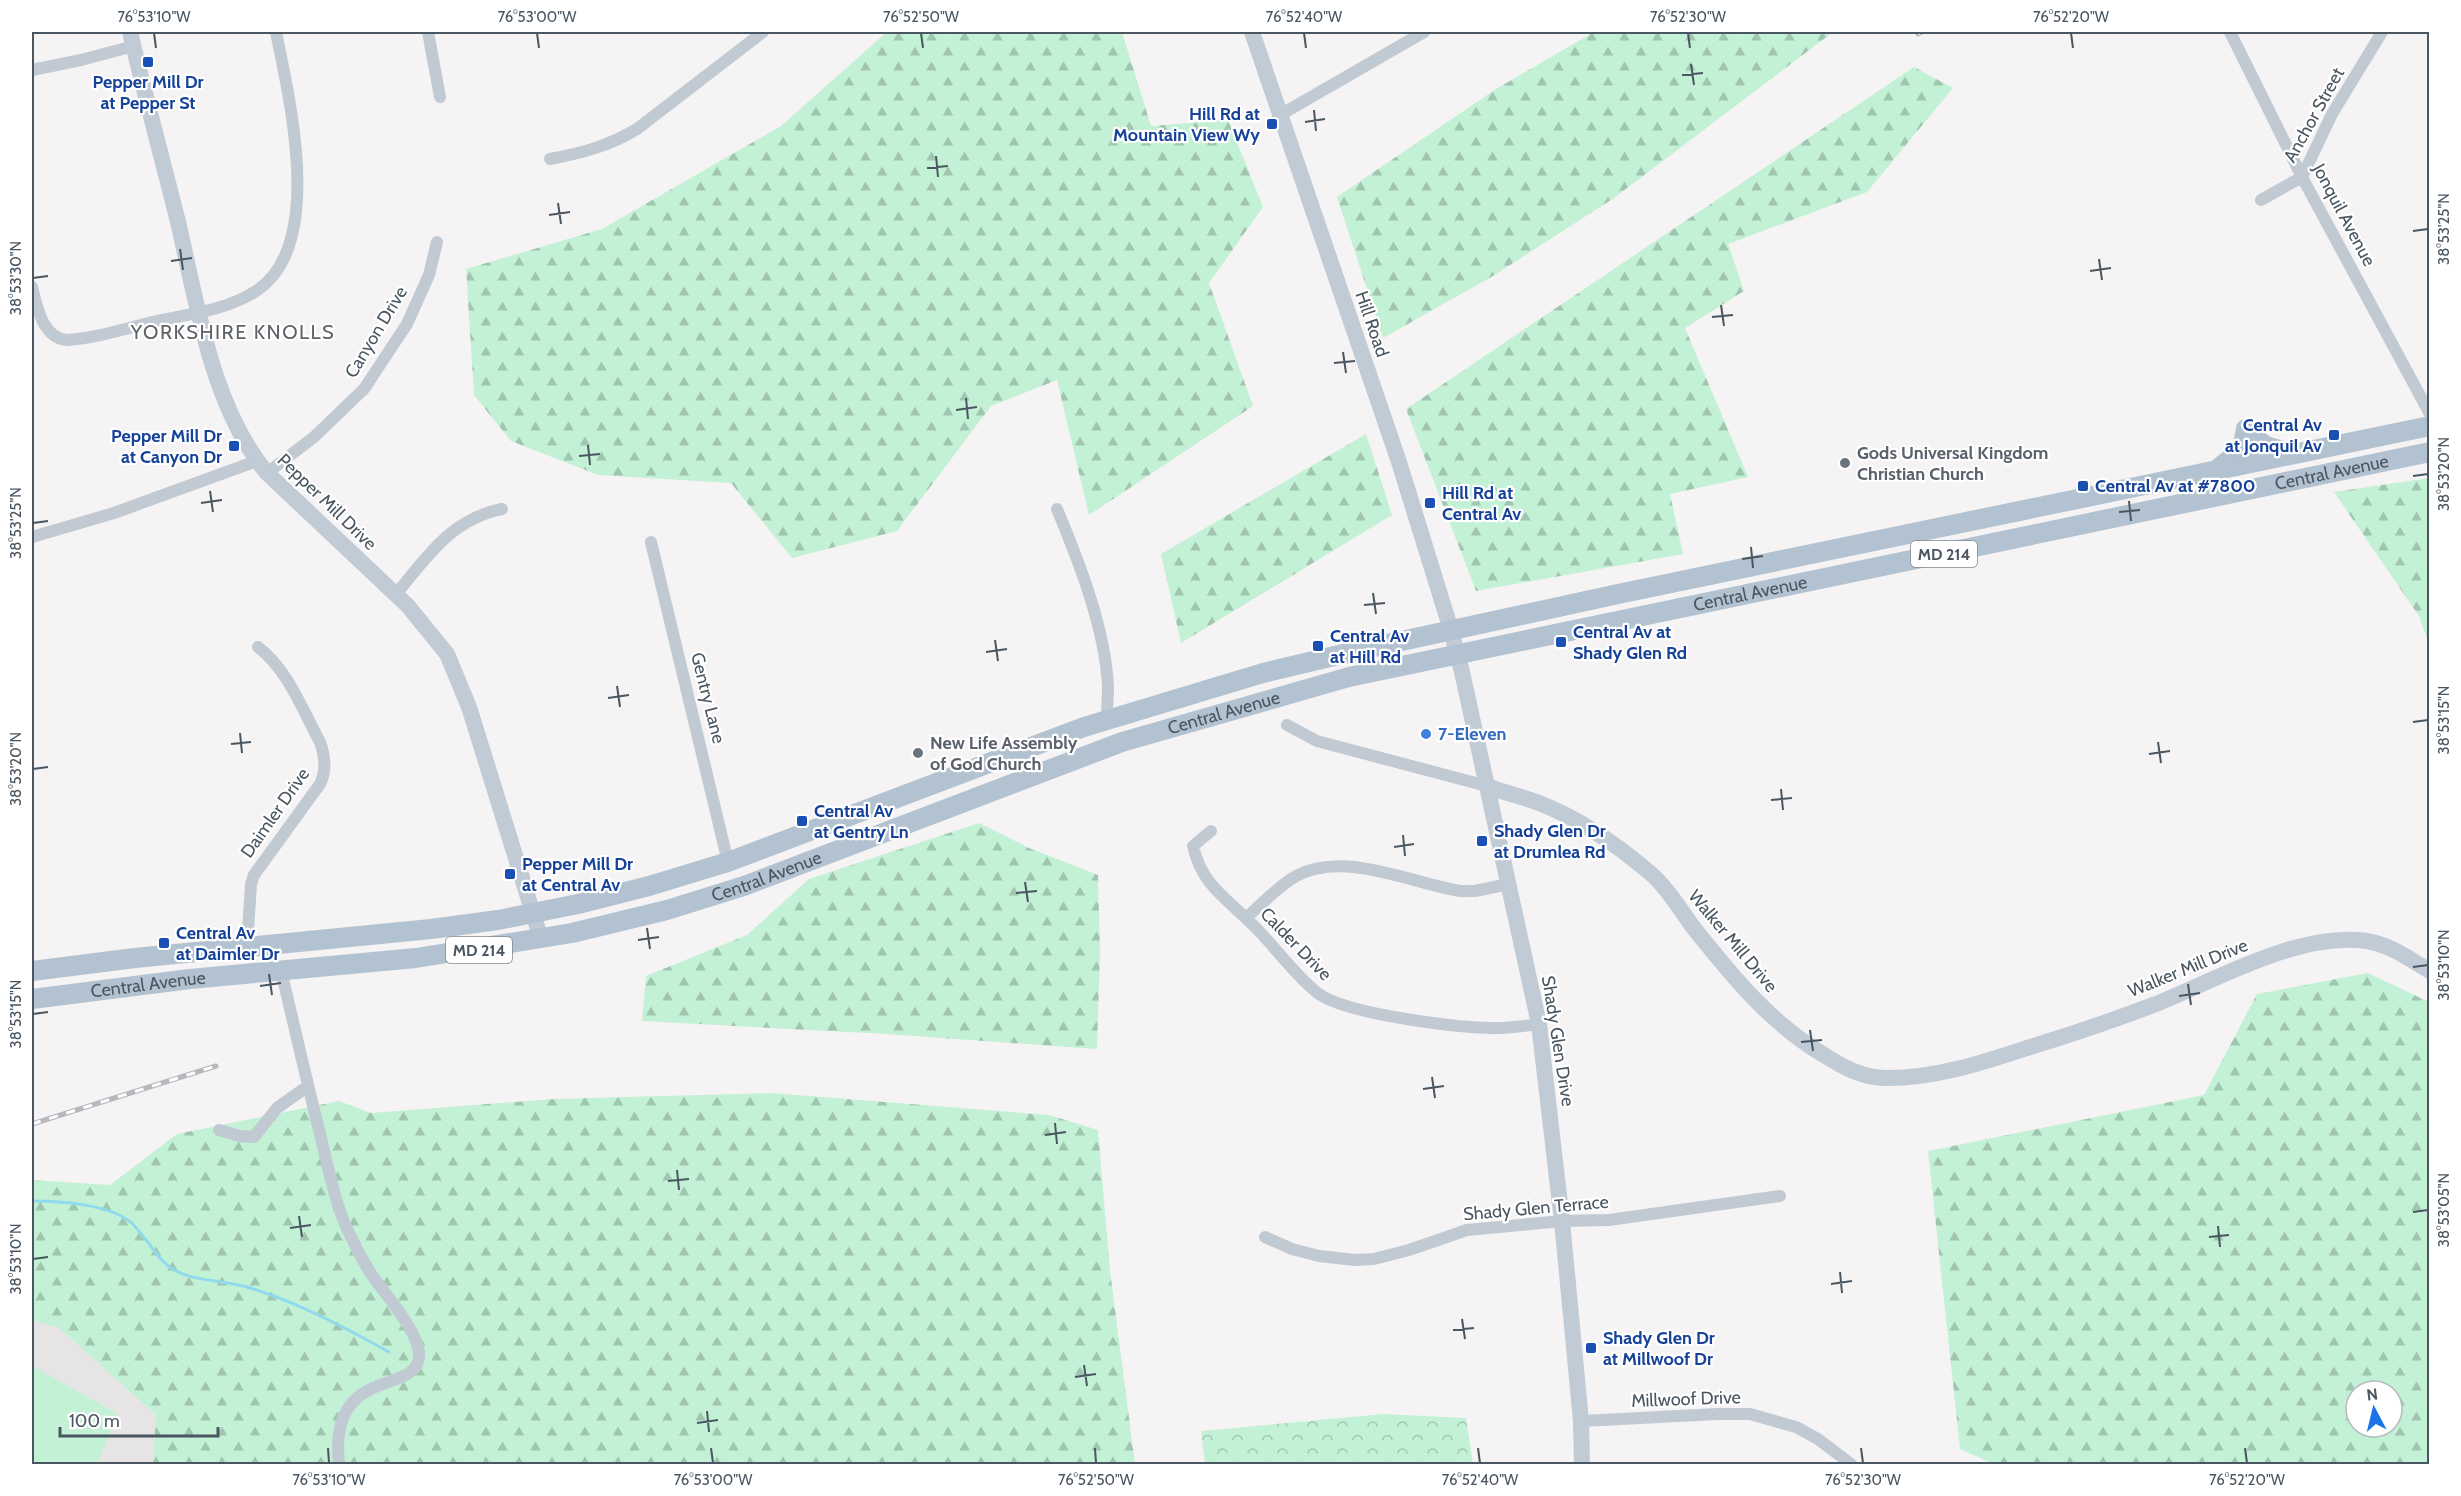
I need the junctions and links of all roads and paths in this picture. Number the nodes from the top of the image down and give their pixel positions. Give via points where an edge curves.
1 (276, 32) edge
2 (428, 32) edge
3 (763, 32) edge
4 (1252, 32) edge
5 (2230, 32) edge
6 (2382, 32) edge
7 (1420, 33) edge
8 (132, 39) edge
9 (32, 70) edge
10 (440, 98) dead end
11 (1280, 115) junction
12 (550, 159) dead end
13 (2302, 177) junction
14 (2261, 200) dead end
15 (437, 242) dead end
16 (32, 287) edge
17 (200, 312) junction
18 (2430, 414) edge
19 (2430, 426) edge
20 (2430, 452) edge
21 (2297, 454) junction
22 (262, 467) junction
23 (2214, 471) junction
24 (502, 509) dead end
25 (1057, 509) dead end
26 (32, 537) edge
27 (651, 542) dead end
28 (396, 594) junction
29 (1451, 630) junction
30 (258, 647) dead end
31 (1458, 655) junction
32 (1107, 719) junction
33 (1287, 725) dead end
34 (1487, 786) junction
35 (1210, 831) dead end
36 (729, 862) junction
37 (1509, 884) junction
38 (534, 913) junction
39 (1246, 918) junction
40 (542, 939) junction
41 (247, 946) junction
42 (281, 970) junction
43 (32, 972) edge
44 (2430, 972) edge
45 (32, 999) edge
46 (1539, 1024) junction
47 (308, 1086) junction
48 (219, 1130) dead end
49 (1780, 1196) dead end
50 (1562, 1221) junction
51 (1265, 1237) dead end
52 (1581, 1421) junction
53 (339, 1464) edge
54 (1582, 1464) edge
55 (1851, 1464) edge

1 - 17 street via 294,129 298,195 292,236 279,265 258,291
2 - 10 street
3 - 12 street via 630,134 600,148
4 - 11 street, Hill Road
5 - 13 street, Jonquil Avenue
6 - 13 street, Anchor Street via 2332,114
7 - 11 street
8 - 9 street via 81,60
8 - 17 street, Pepper Mill Drive
11 - 29 street, Hill Road via 1399,462
13 - 14 street, Anchor Street
13 - 18 street, Jonquil Avenue
15 - 22 street, Canyon Drive via 429,275 406,324 364,389 314,437
16 - 17 street via 44,325 63,340
17 - 22 street, Pepper Mill Drive via 222,389
19 - 21 main road, Central Avenue / MD 214
20 - 31 main road, Central Avenue / MD 214
21 - 23 main road, Central Avenue / MD 214
21 - 23 main road via 2265,446 2247,429 2242,450
22 - 26 street, Canyon Drive
22 - 28 street, Pepper Mill Drive
23 - 29 main road, Central Avenue / MD 214
24 - 28 street via 458,526
25 - 32 street via 1097,627 1108,687
27 - 36 street, Gentry Lane
28 - 38 street, Pepper Mill Drive via 430,631 457,675
29 - 31 street, Shady Glen Drive
29 - 32 main road, Central Avenue / MD 214 via 1263,673
30 - 41 street, Daimler Drive via 281,669 320,742 325,772 254,875
31 - 34 street, Shady Glen Drive
31 - 40 main road, Central Avenue / MD 214 via 1349,676 1132,739 744,886 635,919
32 - 36 main road, Central Avenue / MD 214
33 - 34 street, Walker Mill Drive via 1317,741
34 - 37 street, Shady Glen Drive
34 - 44 street, Walker Mill Drive via 1561,813 1653,874 1734,979 1780,1025 1800,1041 1862,1076 1933,1073 1981,1063 2156,1004 2254,960 2325,941 2368,941 2393,948
35 - 39 street, Calder Drive via 1193,846 1198,866 1210,885
36 - 38 main road, Central Avenue / MD 214
37 - 39 street via 1460,891 1353,867 1325,867 1293,878
37 - 46 street, Shady Glen Drive
38 - 40 street, Pepper Mill Drive
38 - 41 main road, Central Avenue / MD 214 via 431,929
39 - 46 street, Calder Drive via 1309,985 1335,1002 1410,1018 1487,1028
40 - 42 main road, Central Avenue / MD 214 via 416,958
41 - 43 main road, Central Avenue / MD 214
42 - 45 main road, Central Avenue / MD 214
42 - 47 street
46 - 50 street, Shady Glen Drive
47 - 48 street via 278,1108 254,1137
47 - 53 street via 334,1191 349,1232 411,1333 419,1356 411,1373 368,1389 352,1402 339,1430
49 - 50 street, Shady Glen Terrace via 1609,1220
50 - 51 street, Shady Glen Terrace via 1467,1230 1389,1256 1355,1260 1305,1253
50 - 52 street, Shady Glen Drive
52 - 54 street, Shady Glen Drive
52 - 55 street, Millwoof Drive via 1750,1414 1796,1427

